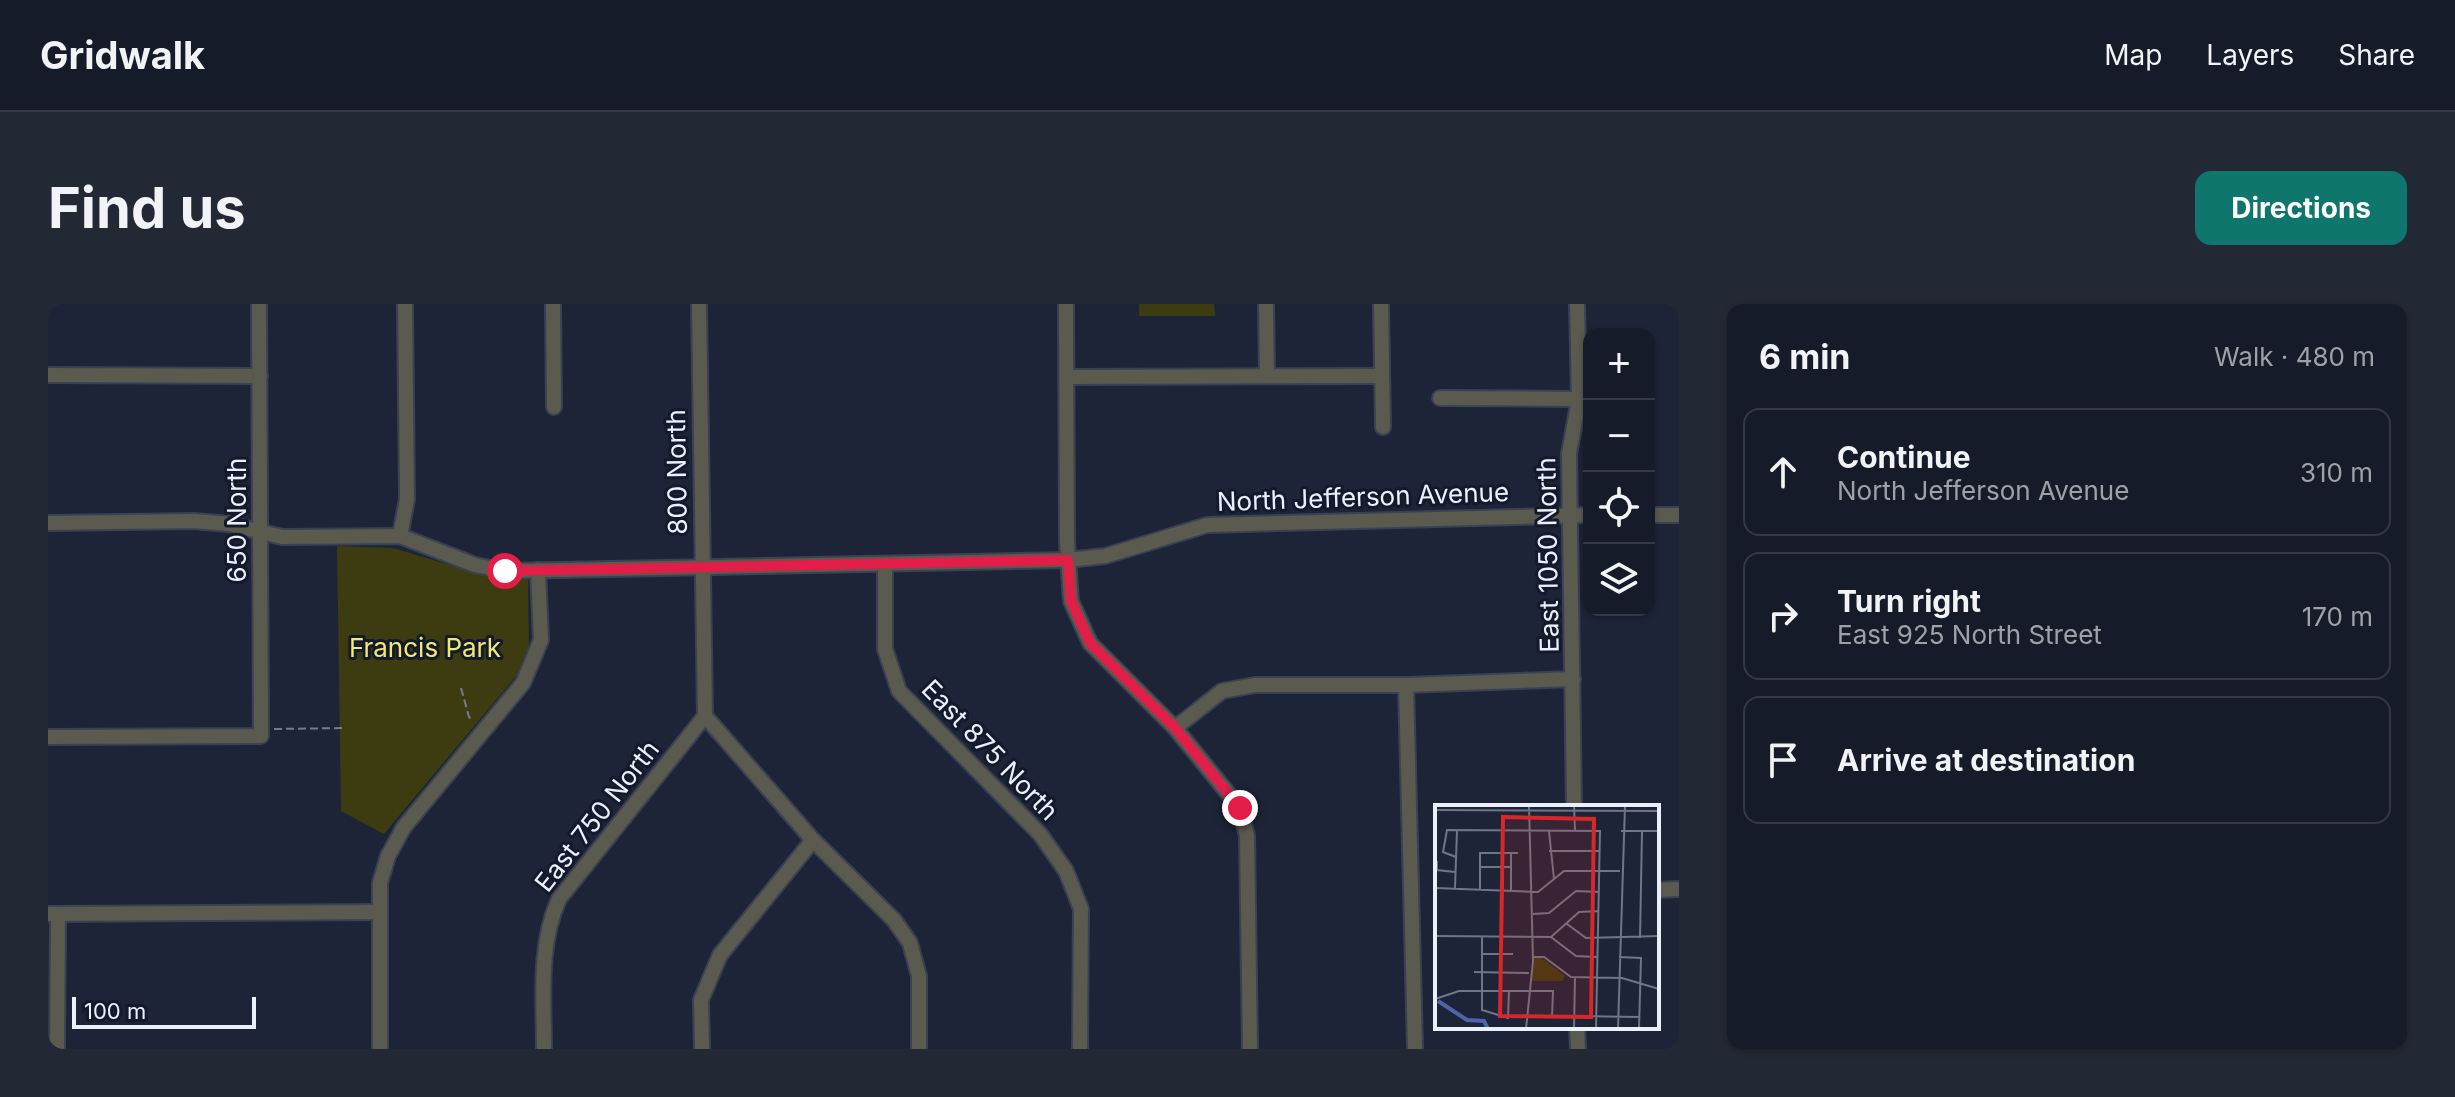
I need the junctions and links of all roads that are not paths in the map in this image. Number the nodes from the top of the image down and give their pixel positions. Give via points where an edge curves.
1 (259, 304) edge
2 (405, 304) edge
3 (553, 304) edge
4 (699, 304) edge
5 (1066, 304) edge
6 (1266, 304) edge
7 (1381, 304) edge
8 (1577, 304) edge
9 (48, 375) edge
10 (1267, 375) junction
11 (260, 376) junction
12 (1382, 376) junction
13 (1067, 377) junction
14 (1440, 398) dead end
15 (1579, 399) junction
16 (554, 407) dead end
17 (1383, 427) dead end
18 (1570, 515) junction
19 (1583, 515) edge
20 (1655, 515) edge
21 (1679, 515) edge
22 (48, 523) edge
23 (261, 532) junction
24 (400, 536) junction
25 (1068, 560) junction
26 (885, 564) junction
27 (703, 565) junction
28 (538, 570) junction
29 (1573, 679) junction
30 (1406, 685) junction
31 (705, 716) junction
32 (1175, 728) junction
33 (48, 737) edge
34 (1574, 805) edge
35 (813, 840) junction
36 (1679, 889) edge
37 (1659, 890) edge
38 (380, 912) junction
39 (53, 914) edge
40 (1577, 1029) edge
41 (57, 1049) edge
42 (380, 1049) edge
43 (544, 1049) edge
44 (702, 1049) edge
45 (919, 1049) edge
46 (1080, 1049) edge
47 (1250, 1049) edge
48 (1415, 1049) edge
49 (1578, 1049) edge

1 - 11 street, 650 North
2 - 24 street via 407,499
3 - 16 street
4 - 27 street, 800 North
5 - 13 street
6 - 10 street
7 - 12 street
8 - 15 street, East 1050 North
9 - 11 street
10 - 12 street
10 - 13 street
11 - 23 street, 650 North
12 - 17 street
13 - 25 street
14 - 15 street
15 - 18 street, East 1050 North via 1569,454
18 - 19 street, North Jefferson Avenue
18 - 25 street, North Jefferson Avenue via 1207,525 1105,556
18 - 29 street, East 1050 North
20 - 21 street
22 - 23 street, North Jefferson Avenue via 194,521
23 - 24 street, North Jefferson Avenue via 282,537
23 - 33 street, 650 North via 262,733
24 - 28 street, North Jefferson Avenue via 475,565
25 - 26 street, North Jefferson Avenue
25 - 32 street via 1071,601 1090,643
26 - 27 street, North Jefferson Avenue
26 - 46 street, East 875 North via 885,649 899,691 1040,834 1066,871 1081,909
27 - 28 street, North Jefferson Avenue
27 - 31 street, 800 North
28 - 38 street via 541,640 534,662 523,683 404,827 380,883
29 - 30 street
29 - 34 street, East 1050 North
30 - 32 street via 1255,685 1222,691
30 - 48 street
31 - 35 street
31 - 43 street, East 750 North via 559,899 548,922 545,950
32 - 47 street via 1240,808 1247,836
35 - 44 street via 720,955 701,1000
35 - 45 street via 894,920 910,943 919,976
36 - 37 street
38 - 39 street
38 - 42 street
39 - 41 street
40 - 49 street

